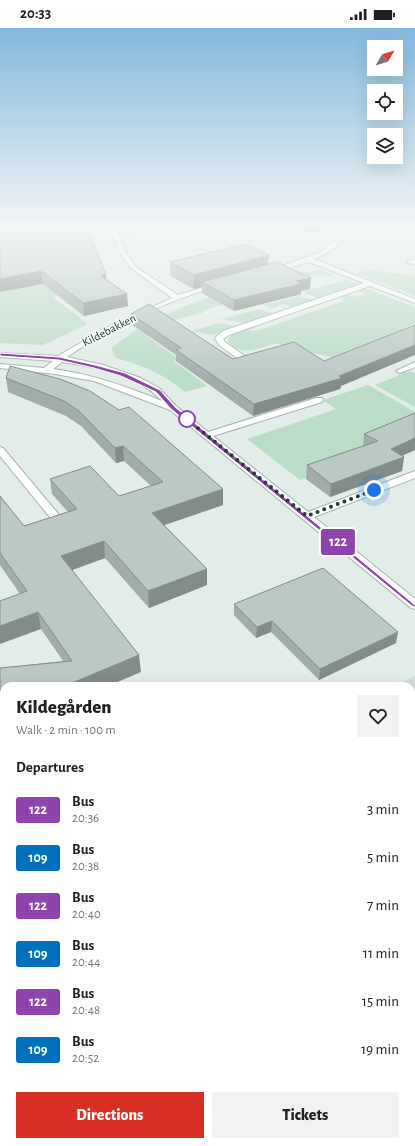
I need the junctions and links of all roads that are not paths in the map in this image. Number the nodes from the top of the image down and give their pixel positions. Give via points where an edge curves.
1 (147, 277) edge
2 (352, 277) edge
3 (225, 283) edge
4 (369, 284) junction
5 (177, 298) junction
6 (415, 301) edge
7 (0, 355) edge
8 (262, 358) edge
9 (59, 359) junction
10 (415, 364) edge
11 (0, 366) edge
12 (46, 370) junction
13 (400, 371) dead end
14 (319, 400) edge
15 (173, 408) junction
16 (206, 435) junction
17 (0, 450) edge
18 (415, 474) edge
19 (307, 516) junction
20 (61, 524) edge
21 (415, 605) edge

1 - 5 street
2 - 4 street
3 - 5 street, Kildebakken
4 - 6 street
4 - 8 street via 226,333 219,338 248,362
5 - 9 street, Kildebakken via 84,342
7 - 9 street
9 - 12 street, Kildebakken
9 - 15 street via 109,370 136,380 158,391
10 - 13 street
11 - 12 street
12 - 15 street via 109,383
14 - 16 street
15 - 16 street
16 - 19 street
17 - 20 street
18 - 19 street
19 - 21 street

